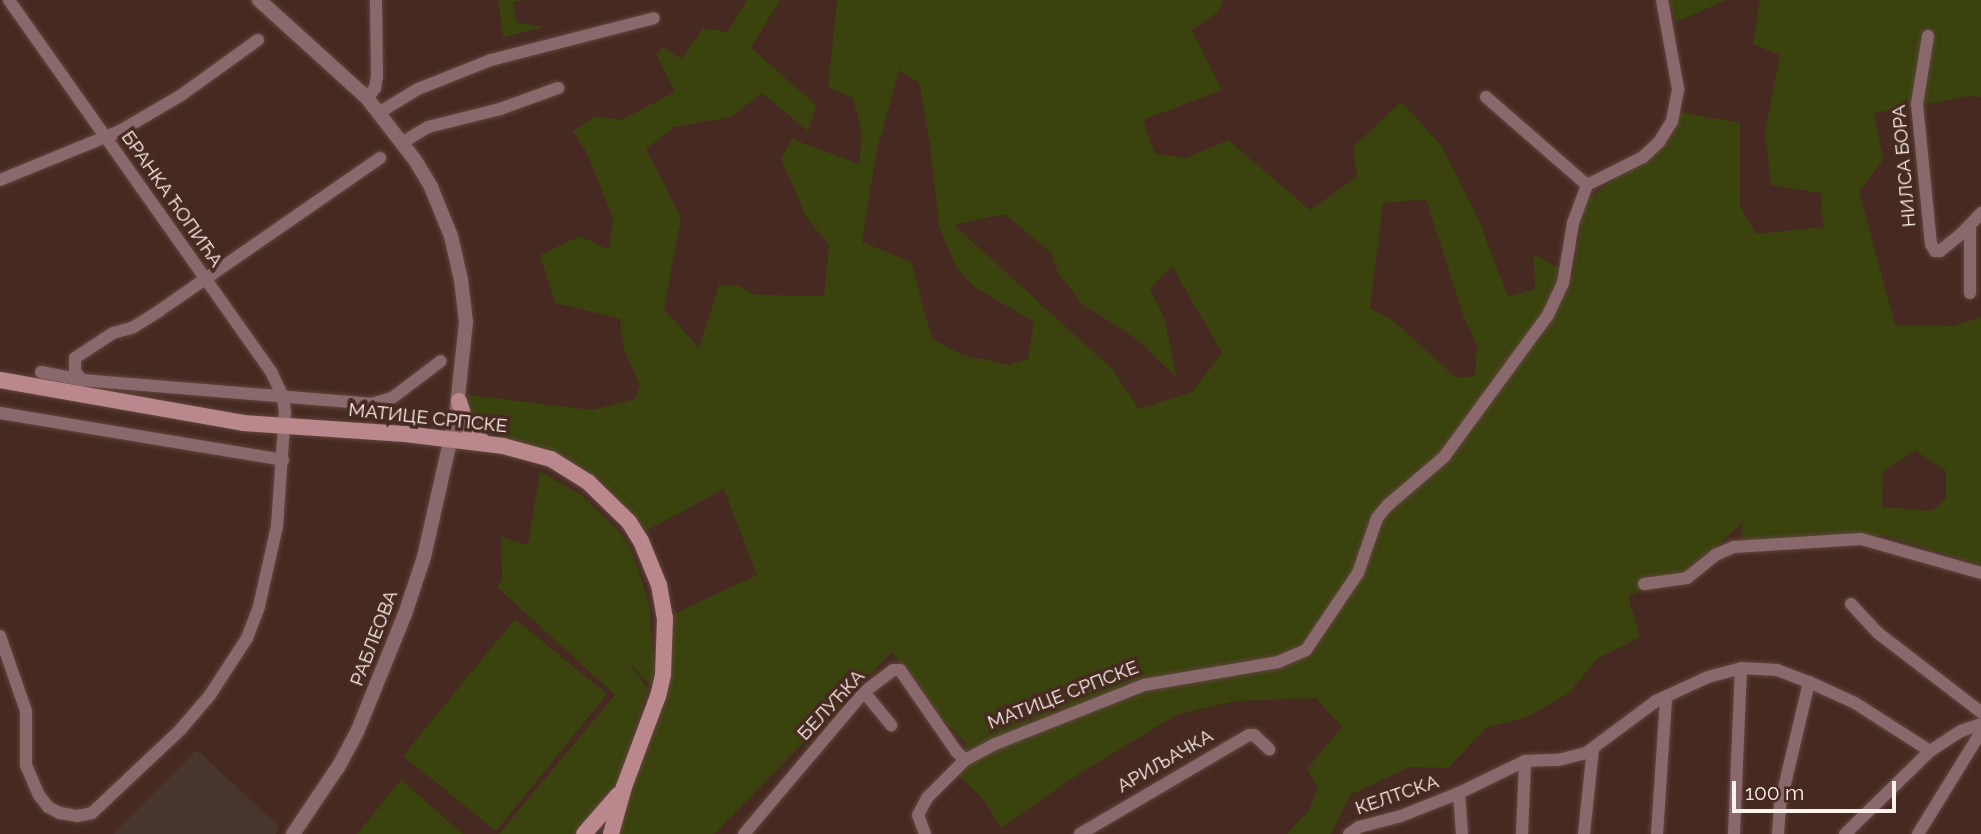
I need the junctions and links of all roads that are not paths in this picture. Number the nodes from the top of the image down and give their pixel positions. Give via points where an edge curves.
1 (9, 0) edge
2 (259, 0) edge
3 (376, 0) edge
4 (1662, 0) edge
5 (654, 18) dead end
6 (1928, 36) dead end
7 (258, 40) dead end
8 (558, 88) dead end
9 (1486, 97) dead end
10 (366, 98) junction
11 (380, 112) junction
12 (105, 138) junction
13 (403, 142) junction
14 (380, 158) dead end
15 (0, 180) edge
16 (1587, 185) junction
17 (1981, 213) edge
18 (1970, 225) junction
19 (205, 278) junction
20 (1969, 293) dead end
21 (440, 361) dead end
22 (41, 372) dead end
23 (0, 380) edge
24 (82, 380) junction
25 (283, 397) junction
26 (458, 401) junction
27 (0, 413) edge
28 (285, 427) junction
29 (451, 439) junction
30 (483, 442) junction
31 (283, 460) junction
32 (1981, 573) edge
33 (1644, 584) dead end
34 (1851, 604) dead end
35 (0, 636) edge
36 (1741, 668) junction
37 (1809, 682) junction
38 (864, 692) junction
39 (1666, 696) junction
40 (1981, 712) edge
41 (891, 724) dead end
42 (1981, 724) edge
43 (1981, 732) edge
44 (1269, 749) dead end
45 (1593, 749) junction
46 (1930, 751) junction
47 (965, 760) junction
48 (1525, 761) junction
49 (624, 788) junction
50 (1459, 793) junction
51 (585, 833) edge
52 (293, 834) edge
53 (611, 834) edge
54 (744, 834) edge
55 (925, 834) edge
56 (1080, 834) edge
57 (1349, 834) edge
58 (1462, 834) edge
59 (1522, 834) edge
60 (1584, 834) edge
61 (1657, 834) edge
62 (1734, 834) edge
63 (1778, 834) edge
64 (1845, 834) edge
65 (1918, 834) edge

1 - 12 street, БРАНКА ЋОПИЋА
2 - 10 street, РАБЛЕОВА
3 - 10 street via 377,76 375,88
4 - 16 street via 1678,89 1672,121 1643,157
5 - 11 street via 491,60 418,89
6 - 18 street, НИЛСА БОРА via 1917,104 1935,251
7 - 12 street via 180,96
8 - 13 street via 428,127
9 - 16 street
10 - 11 street, РАБЛЕОВА
11 - 13 street, РАБЛЕОВА
12 - 15 street
12 - 19 street, БРАНКА ЋОПИЋА
13 - 26 street, РАБЛЕОВА via 434,194 457,260 466,322
14 - 19 street
16 - 47 street, МАТИЦЕ СРПСКЕ via 1573,222 1563,283 1548,315 1444,457 1377,518 1359,573 1311,645 1278,662 1144,685
17 - 18 street
18 - 20 street
19 - 24 street via 132,328 113,333 75,358 75,372
19 - 25 street, БРАНКА ЋОПИЋА via 272,373
21 - 25 street via 382,402
22 - 24 street
23 - 28 main road, МАТИЦЕ СРПСКЕ via 202,418
24 - 25 street
25 - 28 street, БРАНКА ЋОПИЋА
26 - 29 street, РАБЛЕОВА
26 - 30 main road via 467,427
27 - 31 street
28 - 29 main road, МАТИЦЕ СРПСКЕ
28 - 31 street, БРАНКА ЋОПИЋА
29 - 30 main road, МАТИЦЕ СРПСКЕ
29 - 52 street, РАБЛЕОВА via 424,557 393,649 343,757
30 - 49 main road, МАТИЦЕ СРПСКЕ via 551,459 588,482 629,522 648,555 665,618 663,675
31 - 35 street, БРАНКА ЋОПИЋА via 270,567 247,638 210,695 181,729 92,813 60,813 39,796 26,765 26,711
32 - 33 street via 1861,538 1734,547 1715,555 1687,578
34 - 40 street via 1878,633
36 - 37 street via 1777,670
36 - 39 street
36 - 62 street
37 - 46 street via 1885,721
37 - 63 street via 1780,805
38 - 41 street
38 - 47 street, БЕЛУЋКА via 900,670
38 - 54 street, БЕЛУЋКА
39 - 45 street
39 - 61 street
42 - 46 street
43 - 65 street
44 - 56 street, АРИЉАЧКА via 1249,735
45 - 48 street via 1570,758
45 - 60 street
46 - 64 street
47 - 55 street via 920,808 919,823
48 - 50 street, КЕЛТСКА
48 - 59 street
49 - 51 main road
49 - 53 main road, МАТИЦЕ СРПСКЕ
50 - 57 street, КЕЛТСКА
50 - 58 street
51 - 53 main road

